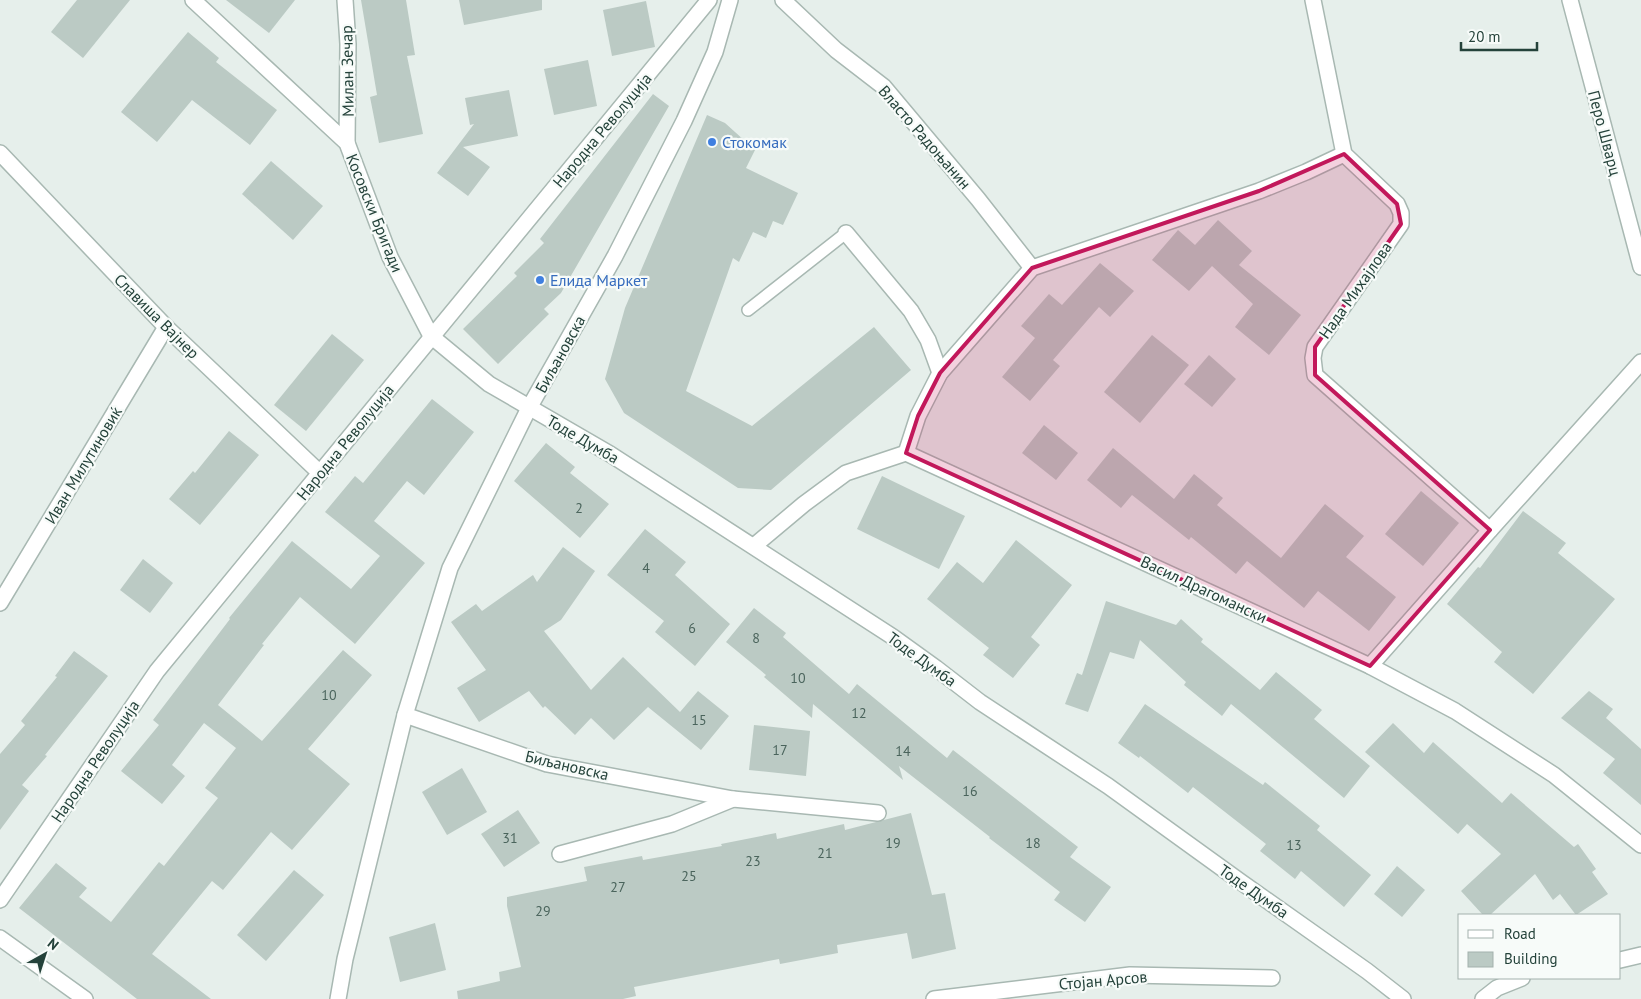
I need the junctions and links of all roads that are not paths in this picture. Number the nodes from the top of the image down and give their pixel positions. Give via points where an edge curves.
1 (193, 0) edge
2 (345, 0) edge
3 (709, 0) edge
4 (730, 0) edge
5 (783, 0) edge
6 (1313, 0) edge
7 (1570, 0) edge
8 (347, 143) junction
9 (0, 153) edge
10 (1344, 154) junction
11 (846, 233) joint
12 (1641, 267) edge
13 (1032, 268) junction
14 (748, 310) dead end
15 (166, 327) junction
16 (431, 336) junction
17 (1641, 362) edge
18 (940, 373) junction
19 (529, 408) junction
20 (906, 452) junction
21 (320, 473) junction
22 (1490, 530) junction
23 (754, 546) junction
24 (0, 603) edge
25 (1370, 666) junction
26 (405, 716) junction
27 (733, 799) junction
28 (878, 812) dead end
29 (1641, 845) edge
30 (560, 854) dead end
31 (0, 900) edge
32 (0, 938) edge
33 (1641, 955) edge
34 (1621, 960) edge
35 (1272, 978) dead end
36 (1520, 979) edge
37 (85, 999) edge
38 (338, 999) edge
39 (934, 999) edge
40 (1403, 999) edge
41 (1484, 999) edge

1 - 8 street, Косовски Бригади
2 - 8 street, Милан Зечар
3 - 16 street, Народна Револуција
4 - 19 street, Биљановска via 715,52 684,121 615,256
5 - 13 street, Власто Радоњанин via 836,50 884,87
6 - 10 street
7 - 12 street, Перо Шварц
8 - 16 street, Косовски Бригади via 390,257
9 - 15 street, Славиша Вајнер
10 - 13 street via 1259,191
10 - 22 street, Нада Михајлова via 1397,204 1401,224 1315,347 1315,374
11 - 14 lane
11 - 18 street via 911,311 928,340
13 - 18 street
15 - 21 street, Славиша Вајнер
15 - 24 street, Иван Милутиновиќ
16 - 19 street, Тоде Думба via 489,384
16 - 21 street, Народна Револуција
17 - 22 street
18 - 20 street via 918,416
19 - 23 street, Тоде Думба via 610,454
19 - 26 street, Биљановска via 450,568
20 - 23 street via 846,473
20 - 25 street, Васил Драгомански
21 - 31 street, Народна Револуција via 157,670
22 - 25 street
23 - 40 street, Тоде Думба via 893,637 980,702 1108,786
25 - 29 street, Васил Драгомански via 1455,712 1554,775
26 - 27 street, Биљановска via 547,764
26 - 38 street, Биљановска
27 - 28 street, Биљановска
27 - 30 street, Биљановска via 672,824
32 - 37 street
33 - 34 street
35 - 39 street, Стојан Арсов via 1130,975
36 - 41 street via 1497,988

